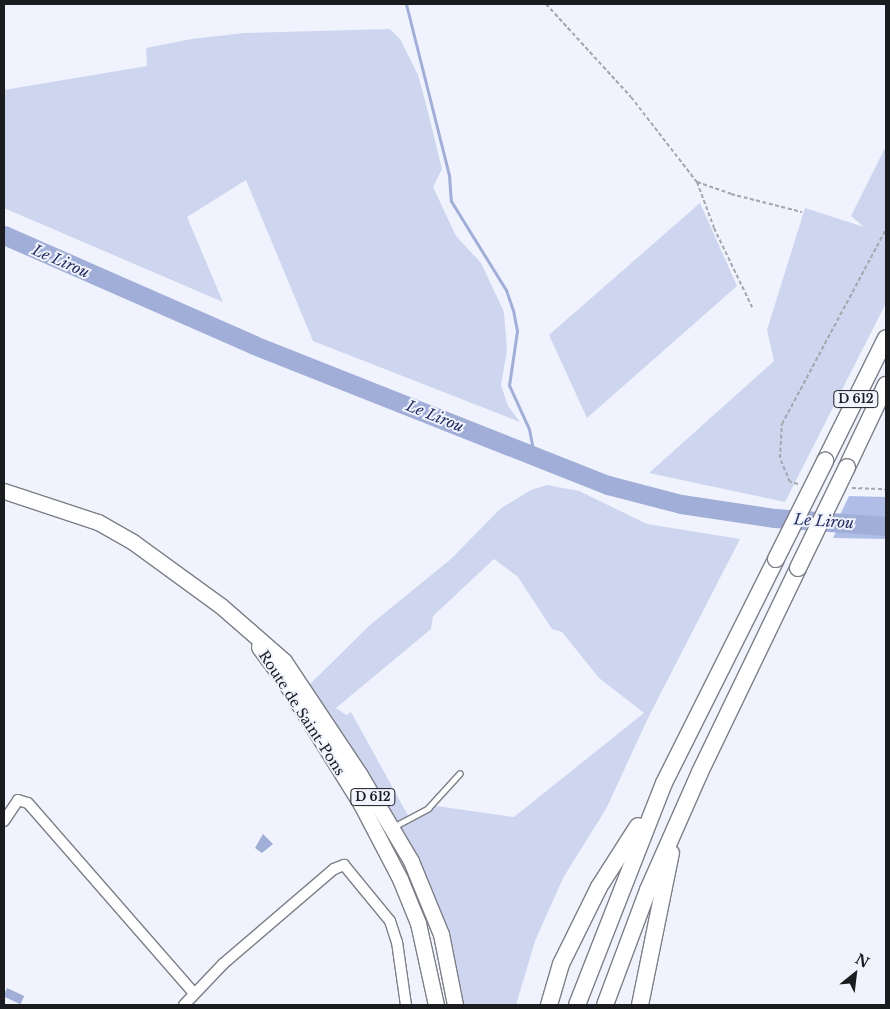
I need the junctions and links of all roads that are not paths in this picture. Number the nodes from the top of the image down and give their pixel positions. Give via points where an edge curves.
1 (886, 338) edge
2 (886, 385) edge
3 (4, 491) edge
4 (236, 619) junction
5 (700, 772) junction
6 (460, 773) dead end
7 (664, 784) junction
8 (4, 821) edge
9 (392, 828) junction
10 (194, 993) junction
11 (184, 1005) edge
12 (406, 1005) edge
13 (436, 1005) edge
14 (455, 1005) edge
15 (549, 1005) edge
16 (577, 1005) edge
17 (605, 1005) edge
18 (640, 1005) edge

1 - 7 highway, D 612, bridge
2 - 5 highway, D 612, bridge
3 - 4 main road, Route de Saint-Pons / D 612 via 98,522 163,562
4 - 9 main road, Route de Saint-Pons / D 612 via 284,661
4 - 13 main road, Route de Saint-Pons / D 612 via 285,682 361,804 400,879 418,923
5 - 17 highway via 648,890
5 - 18 highway, D 612 via 674,842
6 - 9 lane via 428,808
7 - 15 highway, D 612 via 599,887 561,964
7 - 16 highway
8 - 10 street via 18,800 28,803
9 - 14 main road, Route de Saint-Pons / D 612 via 427,894 442,934
10 - 11 street
10 - 12 street via 326,875 344,865 390,922 397,942

